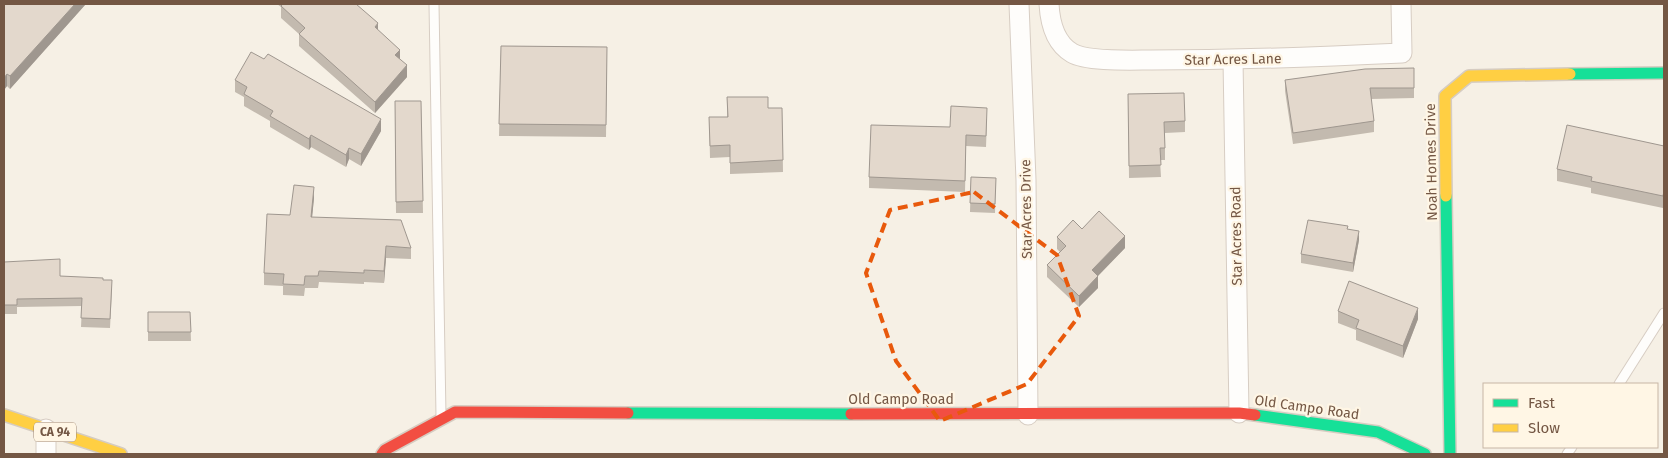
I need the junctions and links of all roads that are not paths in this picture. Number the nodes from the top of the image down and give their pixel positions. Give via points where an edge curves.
1 (434, 4) edge
2 (1019, 4) edge
3 (1049, 4) edge
4 (1401, 4) edge
5 (1233, 60) junction
6 (1664, 73) edge
7 (1664, 313) edge
8 (1620, 383) edge
9 (1239, 413) junction
10 (4, 415) edge
11 (1028, 415) junction
12 (441, 419) junction
13 (46, 429) junction
14 (46, 454) edge
15 (122, 454) edge
16 (382, 454) edge
17 (1425, 454) edge
18 (1450, 454) edge

1 - 12 lane
2 - 11 street, Star Acres Drive via 1026,180
3 - 5 street, Star Acres Lane via 1050,19 1061,44 1074,54 1104,59
4 - 5 street, Star Acres Lane via 1402,53
5 - 9 street, Star Acres Road
6 - 18 main road, Noah Homes Drive via 1469,76 1445,96
7 - 8 lane
9 - 11 main road, Old Campo Road
9 - 17 main road, Old Campo Road via 1378,432
10 - 13 main road, CA 94
11 - 12 main road, Old Campo Road via 454,412
12 - 16 main road, Old Campo Road
13 - 14 street
13 - 15 main road, CA 94

